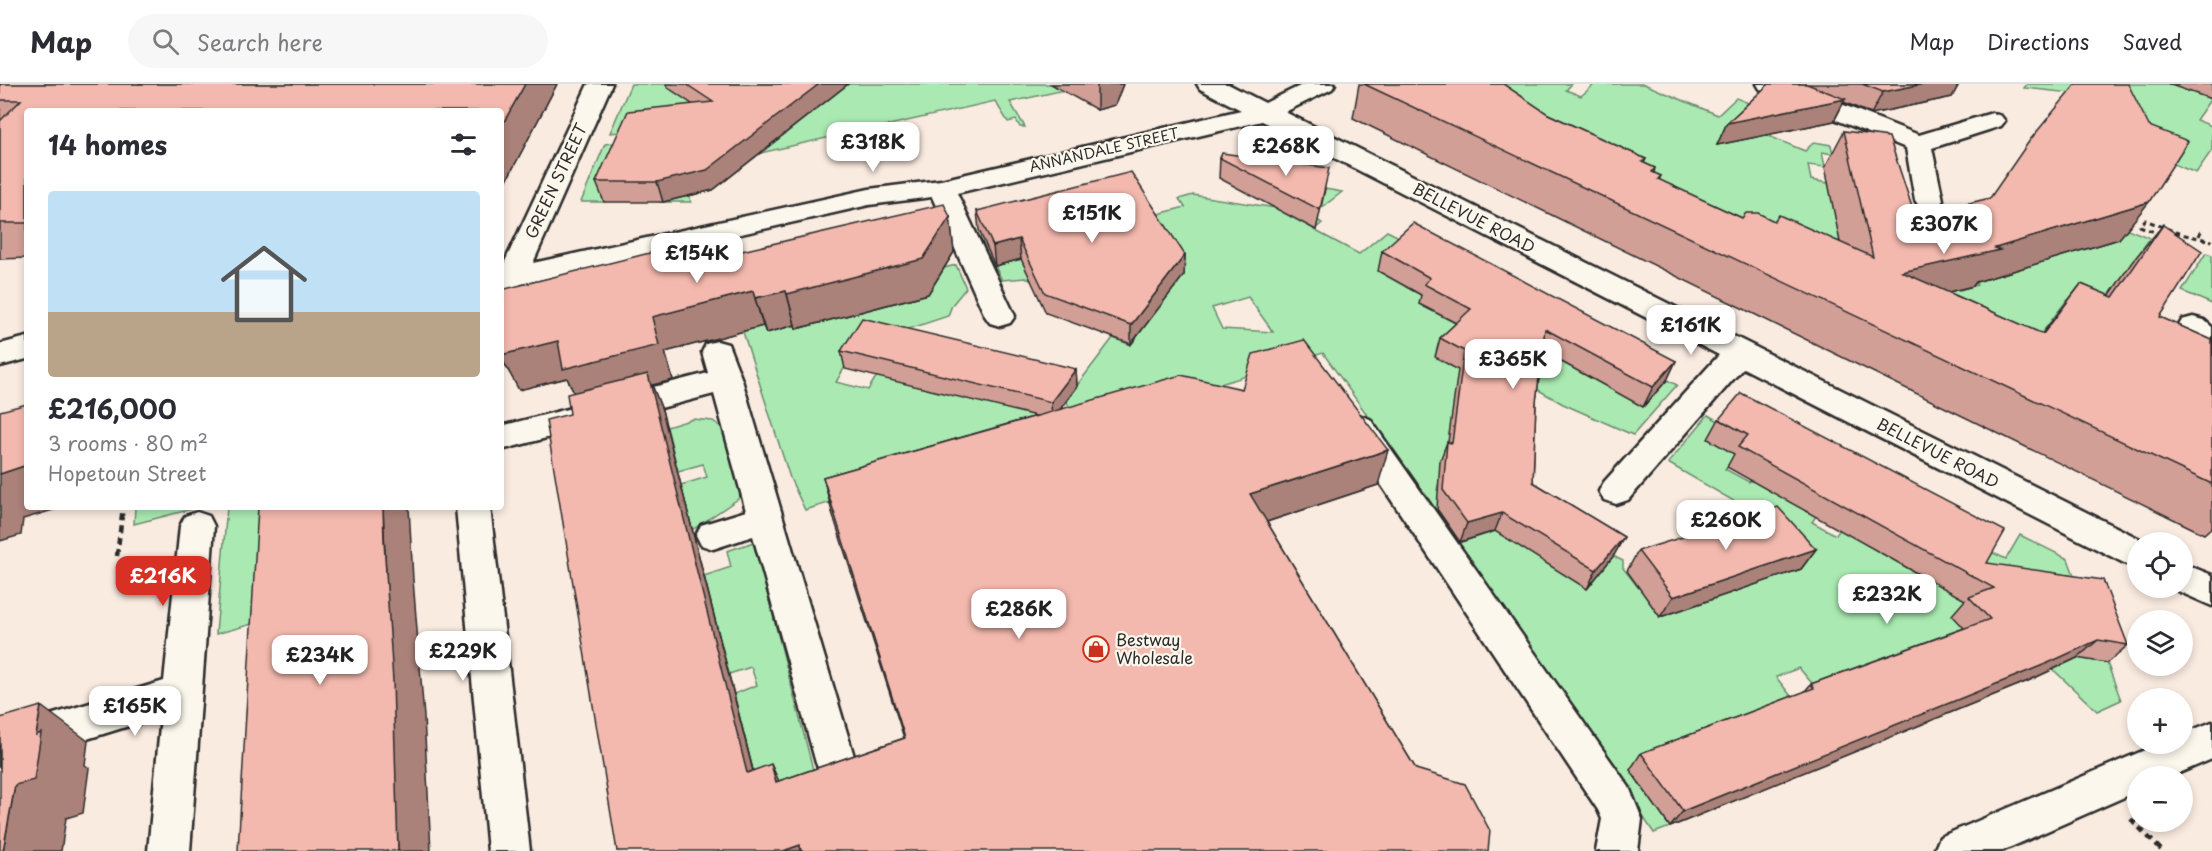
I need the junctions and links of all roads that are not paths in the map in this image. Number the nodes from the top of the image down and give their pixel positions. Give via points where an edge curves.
1 (600, 84) edge
2 (1209, 84) edge
3 (1323, 84) edge
4 (1769, 84) edge
5 (1266, 112) junction
6 (1992, 121) dead end
7 (1918, 144) junction
8 (941, 188) junction
9 (1929, 200) dead end
10 (506, 282) edge
11 (1000, 316) dead end
12 (24, 349) edge
13 (1738, 353) junction
14 (0, 355) edge
15 (1346, 408) edge
16 (504, 437) edge
17 (1616, 491) dead end
18 (473, 510) edge
19 (765, 518) junction
20 (197, 526) dead end
21 (713, 535) dead end
22 (2127, 548) edge
23 (2193, 582) edge
24 (2212, 591) edge
25 (182, 693) junction
26 (2212, 740) edge
27 (0, 748) edge
28 (836, 763) edge
29 (170, 851) edge
30 (509, 851) edge
31 (1617, 851) edge
32 (1955, 851) edge

1 - 10 street, GREEN STREET
2 - 5 street, BELLEVUE ROAD
3 - 5 street, ANNANDALE STREET
4 - 7 street
5 - 8 street, ANNANDALE STREET
5 - 13 street, BELLEVUE ROAD
6 - 7 street
7 - 9 street
8 - 10 street, ANNANDALE STREET via 869,197
8 - 11 street
12 - 14 street
13 - 17 street
13 - 22 street, BELLEVUE ROAD
15 - 31 street via 1615,800 1622,819
16 - 19 street via 721,366
18 - 30 street
19 - 21 street
19 - 28 street
20 - 25 street
23 - 24 street
25 - 27 street
25 - 29 street
26 - 32 street

